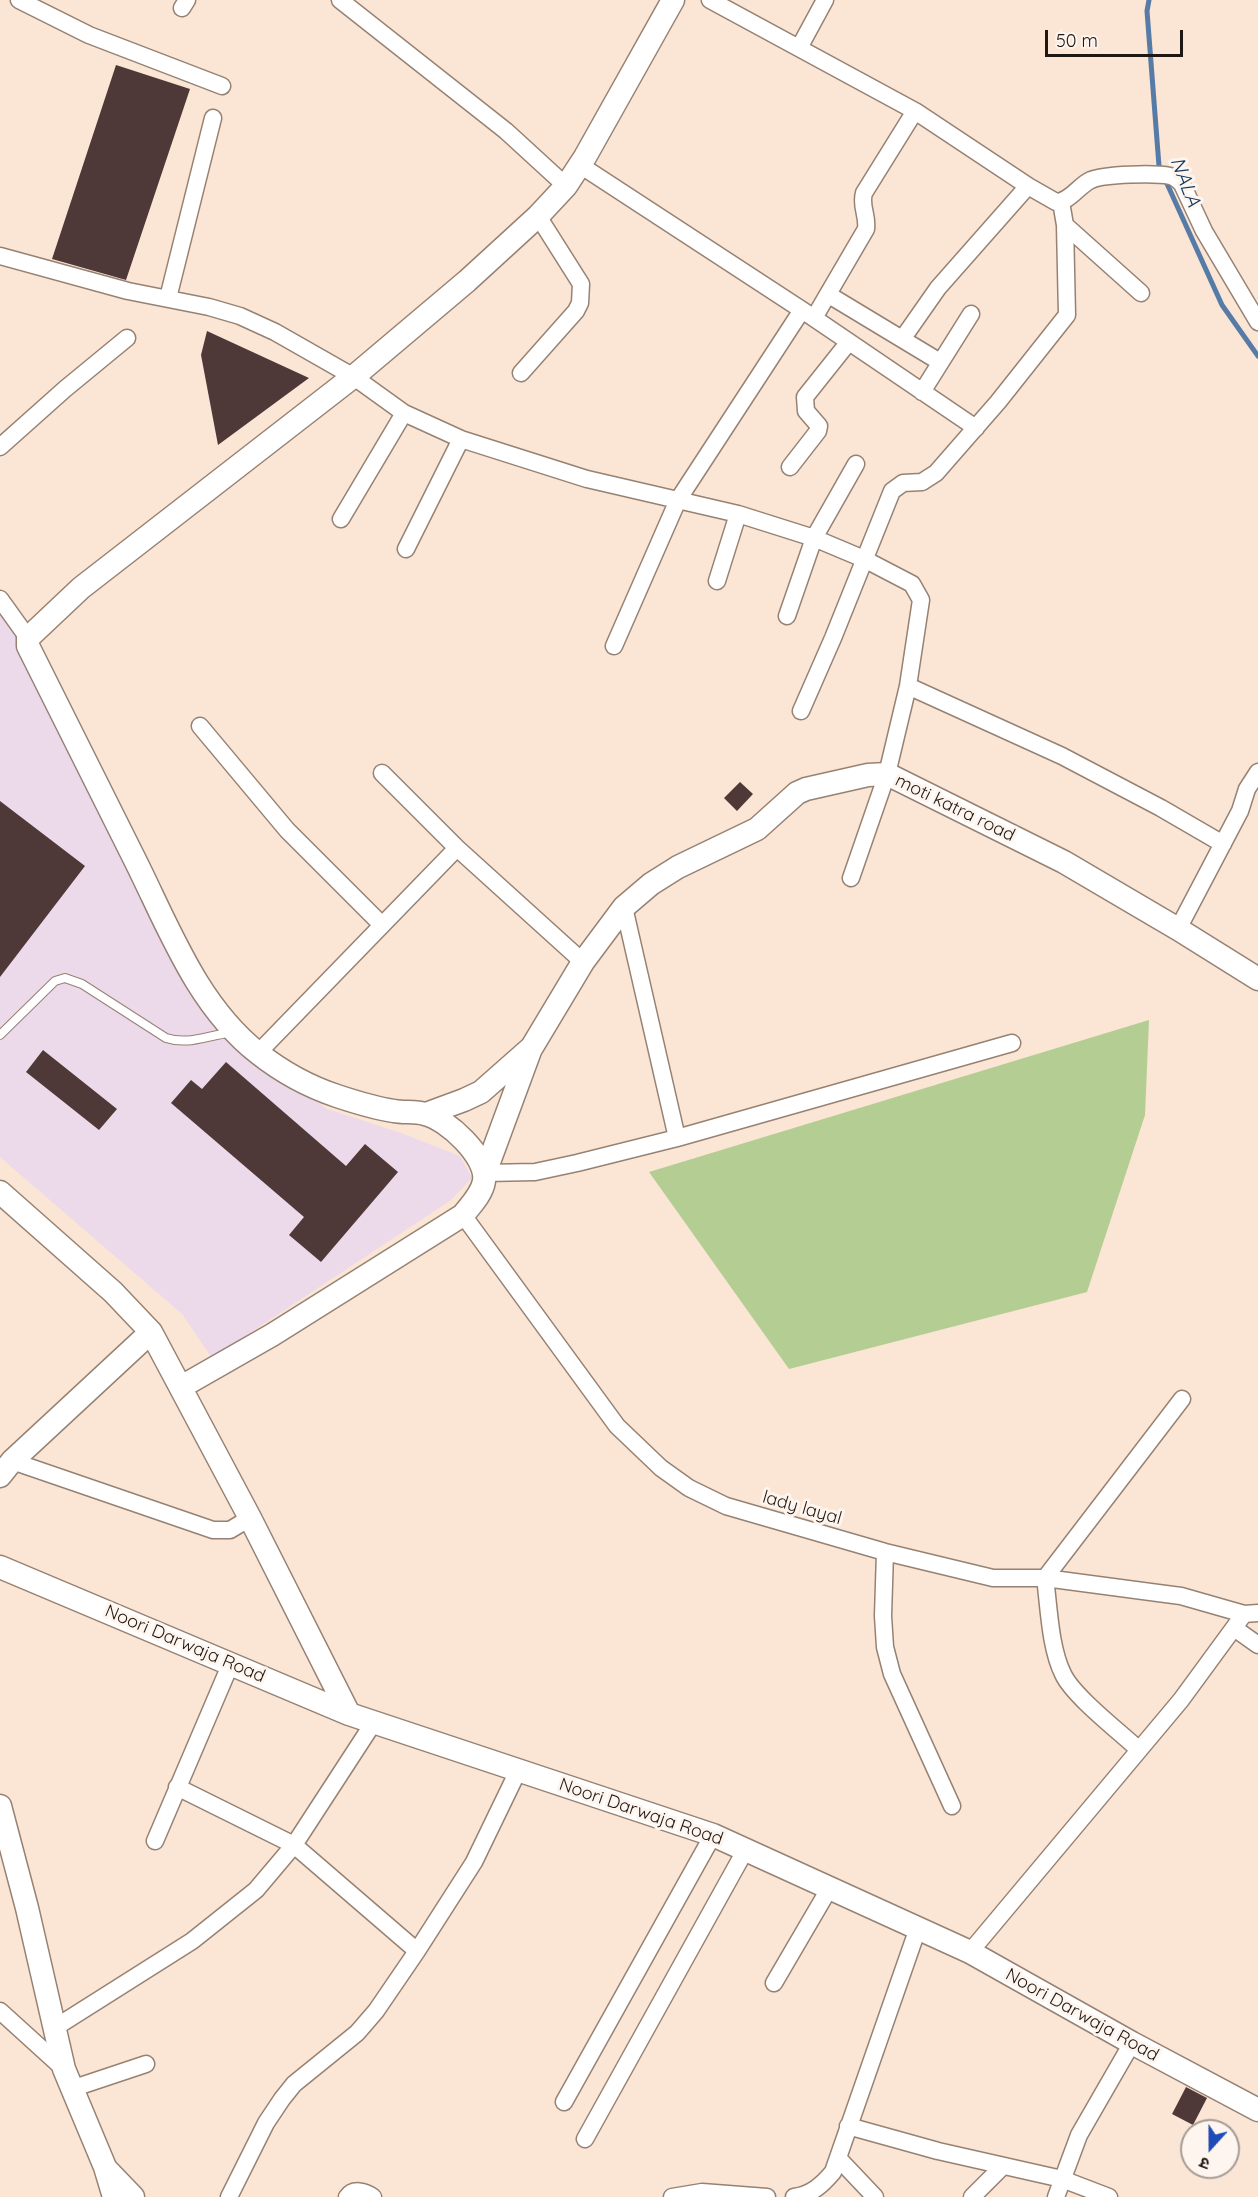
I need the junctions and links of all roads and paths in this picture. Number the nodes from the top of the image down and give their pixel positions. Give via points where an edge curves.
1 (18, 0) edge
2 (340, 0) edge
3 (673, 0) edge
4 (710, 0) edge
5 (825, 0) edge
6 (799, 48) junction
7 (222, 86) dead end
8 (915, 111) junction
9 (213, 118) dead end
10 (580, 165) junction
11 (566, 186) junction
12 (1028, 186) junction
13 (1061, 202) junction
14 (538, 216) junction
15 (1065, 225) junction
16 (0, 256) edge
17 (1141, 293) dead end
18 (829, 295) junction
19 (168, 298) junction
20 (808, 314) junction
21 (971, 314) dead end
22 (1258, 322) edge
23 (127, 338) dead end
24 (903, 338) junction
25 (848, 343) junction
26 (940, 362) junction
27 (520, 373) dead end
28 (354, 377) junction
29 (922, 392) junction
30 (404, 412) junction
31 (976, 428) junction
32 (461, 439) junction
33 (0, 447) edge
34 (856, 464) dead end
35 (790, 467) dead end
36 (678, 500) junction
37 (738, 514) junction
38 (341, 519) dead end
39 (814, 538) junction
40 (406, 549) dead end
41 (864, 559) junction
42 (717, 581) dead end
43 (0, 599) edge
44 (787, 616) dead end
45 (27, 638) junction
46 (614, 646) dead end
47 (908, 686) junction
48 (801, 711) dead end
49 (200, 726) dead end
50 (1258, 772) edge
51 (382, 773) dead end
52 (887, 774) junction
53 (1223, 844) junction
54 (457, 848) junction
55 (851, 878) dead end
56 (624, 907) junction
57 (382, 925) junction
58 (1178, 929) junction
59 (583, 962) junction
60 (1258, 979) edge
61 (232, 1031) junction
62 (0, 1035) edge
63 (1012, 1043) dead end
64 (532, 1047) junction
65 (258, 1053) junction
66 (426, 1114) junction
67 (677, 1138) junction
68 (485, 1173) junction
69 (0, 1192) edge
70 (463, 1215) junction
71 (151, 1332) junction
72 (181, 1387) junction
73 (1182, 1399) dead end
74 (6, 1469) edge
75 (250, 1518) junction
76 (885, 1552) junction
77 (0, 1567) edge
78 (1045, 1578) junction
79 (1251, 1613) edge
80 (1234, 1628) junction
81 (1258, 1645) edge
82 (231, 1663) junction
83 (349, 1714) junction
84 (374, 1722) junction
85 (1139, 1750) junction
86 (518, 1771) junction
87 (177, 1787) junction
88 (0, 1806) edge
89 (952, 1806) dead end
90 (713, 1835) junction
91 (154, 1841) dead end
92 (294, 1845) junction
93 (746, 1849) junction
94 (829, 1889) junction
95 (918, 1928) junction
96 (417, 1951) junction
97 (970, 1952) junction
98 (774, 1983) dead end
99 (0, 2011) edge
100 (56, 2027) junction
101 (1132, 2043) junction
102 (146, 2064) dead end
103 (68, 2079) junction
104 (564, 2102) dead end
105 (1258, 2110) edge
106 (848, 2126) junction
107 (585, 2139) dead end
108 (838, 2159) junction
109 (1003, 2166) junction
110 (105, 2167) junction
111 (1062, 2179) junction
112 (233, 2195) edge
113 (114, 2197) edge
114 (134, 2197) edge
115 (347, 2197) edge
116 (373, 2197) edge
117 (672, 2197) edge
118 (767, 2197) edge
119 (794, 2197) edge
120 (875, 2197) edge
121 (972, 2197) edge
122 (1056, 2197) edge
123 (1109, 2197) edge

1 - 7 street via 89,35
2 - 11 street via 506,131
3 - 10 street
4 - 6 street
5 - 6 street
6 - 8 street
8 - 12 street
8 - 18 street via 864,192 866,229
9 - 19 street
10 - 11 street
10 - 20 street
11 - 14 street
12 - 13 street
12 - 24 street via 938,288
13 - 15 street
13 - 22 street via 1089,180 1100,177 1171,176 1182,183 1204,231
14 - 27 street via 581,284 581,294 576,311
14 - 28 street
15 - 17 street
15 - 31 street via 1067,315
16 - 19 street
18 - 20 street
18 - 24 street
19 - 28 street via 240,316
20 - 25 street
20 - 36 street
21 - 26 street
23 - 33 street
24 - 26 street
25 - 29 street
25 - 35 street via 805,397 806,411 819,426 818,431
26 - 29 street
28 - 30 street
28 - 45 street via 81,588
29 - 31 street
30 - 32 street
30 - 38 street
31 - 41 street via 928,480 903,483 892,491
32 - 36 street via 587,479
32 - 40 street
34 - 39 street
36 - 37 street
36 - 46 street
37 - 39 street
37 - 42 street
39 - 41 street
39 - 44 street
41 - 47 street via 912,584 921,600
41 - 48 street
43 - 45 street
45 - 61 street via 195,980
47 - 52 street
47 - 53 street via 1062,756
49 - 57 street via 287,830
50 - 53 street
51 - 54 street
52 - 55 street
52 - 56 street, moti katra road via 838,780 806,789 757,829 678,867
52 - 58 street, moti katra road via 1064,862
53 - 58 street
54 - 57 street
54 - 59 street
56 - 59 street, moti katra road
56 - 67 street
57 - 65 street
58 - 60 street, moti katra road
59 - 64 street, moti katra road
61 - 62 lane via 175,1041 82,984 64,978 55,981
61 - 65 street
63 - 67 street
64 - 66 street, moti katra road via 481,1092
64 - 68 street
65 - 66 street via 309,1086 372,1107
66 - 68 street via 466,1140
67 - 68 street via 535,1172
68 - 70 street via 480,1194
69 - 71 street via 113,1292
70 - 72 street
70 - 76 street, lady layal via 618,1426 661,1468 689,1488 726,1506
71 - 72 street
71 - 74 street
72 - 75 street
73 - 78 street
74 - 75 street via 213,1530 230,1530
75 - 83 street
76 - 78 street, lady layal via 993,1578
76 - 89 street via 883,1616 887,1656
77 - 82 street, Noori Darwaja Road
78 - 79 street, lady layal via 1181,1596
78 - 85 street via 1056,1659 1064,1676
79 - 80 street
80 - 81 street
80 - 85 street
82 - 83 street, Noori Darwaja Road
82 - 87 street
83 - 84 street, Noori Darwaja Road
84 - 86 street, Noori Darwaja Road
84 - 92 street
85 - 97 street
86 - 90 street, Noori Darwaja Road
86 - 96 street via 474,1862
87 - 91 street
87 - 92 street
88 - 100 street
90 - 93 street, Noori Darwaja Road
90 - 104 street
92 - 96 street
92 - 100 street via 256,1890 208,1929
93 - 94 street, Noori Darwaja Road
93 - 107 street
94 - 95 street, Noori Darwaja Road
94 - 98 street
95 - 97 street, Noori Darwaja Road
95 - 106 street
96 - 112 street via 357,2033 294,2084 282,2099 266,2123
97 - 101 street, Noori Darwaja Road
99 - 103 street
100 - 103 street
101 - 105 street, Noori Darwaja Road
101 - 111 street via 1079,2135
102 - 103 street
103 - 110 street
106 - 108 street
106 - 109 street
108 - 119 street via 823,2184 805,2196
108 - 120 street
109 - 111 street
109 - 121 street
110 - 113 street
110 - 114 street
111 - 122 street
111 - 123 street
115 - 116 street via 358,2191
117 - 118 street via 702,2192

